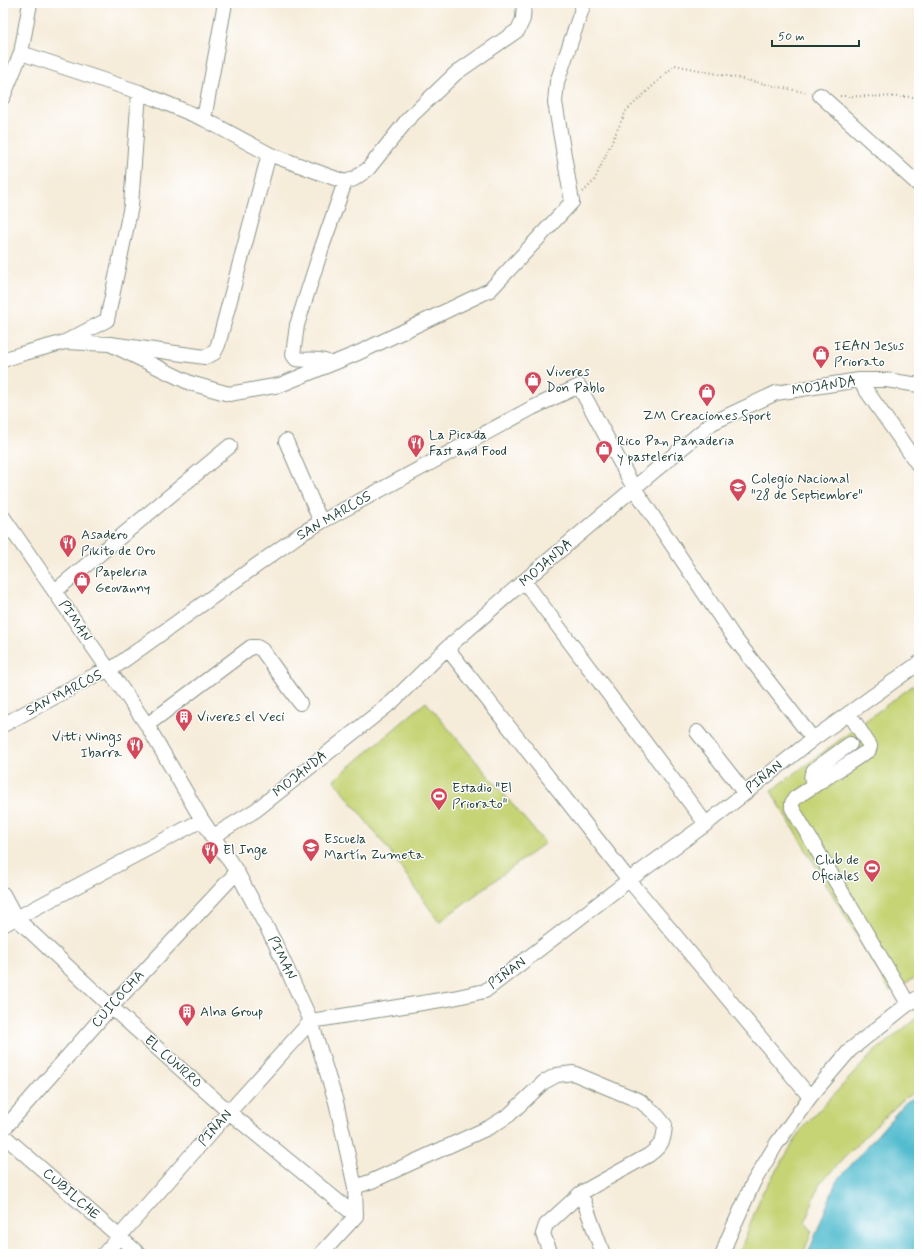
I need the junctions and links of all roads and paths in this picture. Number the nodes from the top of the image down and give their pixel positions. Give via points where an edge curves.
1 (30, 3) edge
2 (225, 3) edge
3 (524, 3) edge
4 (584, 3) edge
5 (21, 53) junction
6 (139, 92) junction
7 (820, 95) junction
8 (3, 97) edge
9 (919, 97) edge
10 (204, 119) junction
11 (269, 154) junction
12 (345, 182) junction
13 (919, 185) edge
14 (572, 202) junction
15 (65, 342) junction
16 (110, 344) junction
17 (3, 360) edge
18 (331, 364) junction
19 (859, 380) junction
20 (919, 385) edge
21 (286, 441) dead end
22 (230, 446) dead end
23 (919, 466) edge
24 (634, 488) junction
25 (321, 522) junction
26 (5, 523) edge
27 (524, 581) junction
28 (55, 591) junction
29 (447, 648) junction
30 (919, 663) edge
31 (108, 671) junction
32 (300, 704) dead end
33 (849, 713) junction
34 (3, 725) edge
35 (147, 725) junction
36 (697, 732) dead end
37 (812, 739) junction
38 (850, 744) dead end
39 (814, 785) junction
40 (744, 793) junction
41 (202, 820) junction
42 (706, 824) junction
43 (212, 837) junction
44 (237, 872) junction
45 (629, 880) junction
46 (3, 894) edge
47 (16, 918) junction
48 (3, 925) edge
49 (913, 1001) edge
50 (111, 1007) junction
51 (311, 1021) junction
52 (810, 1097) junction
53 (229, 1112) junction
54 (3, 1130) edge
55 (3, 1135) edge
56 (355, 1187) junction
57 (581, 1193) junction
58 (356, 1216) junction
59 (120, 1236) junction
60 (104, 1254) edge
61 (139, 1254) edge
62 (321, 1254) edge
63 (551, 1254) edge
64 (603, 1254) edge
65 (723, 1254) edge

1 - 5 street
2 - 10 street
3 - 12 street via 524,19 518,30 456,73 408,119 368,169
4 - 14 street via 557,82 555,102
5 - 6 street
5 - 8 street
6 - 10 street
6 - 15 street via 131,206 107,320
7 - 9 path
7 - 13 street
7 - 14 path via 675,66 626,111 594,181
10 - 11 street
11 - 12 street
11 - 16 street via 214,353 205,357
12 - 18 street via 297,324 293,345 293,355 296,359 326,360
14 - 18 street via 490,290
15 - 16 street
15 - 17 street
16 - 18 street via 190,383 229,394 280,385
19 - 20 street, MOJANDA via 886,380
19 - 23 street
19 - 24 street, MOJANDA via 776,393 712,423
21 - 25 street
22 - 28 street
24 - 25 street, SAN MARCOS via 579,386 532,408
24 - 27 street, MOJANDA
24 - 37 street via 733,636
25 - 31 street, SAN MARCOS
26 - 28 street, PIMAN
27 - 29 street, MOJANDA
27 - 42 street
28 - 31 street, PIMAN
29 - 43 street, MOJANDA via 393,701 256,810
29 - 45 street
30 - 33 street, PIÑAN
31 - 34 street, SAN MARCOS via 97,674
31 - 35 street, PIMAN
32 - 35 street via 262,650 251,647
33 - 37 street, PIÑAN
33 - 39 street via 870,746 869,750
35 - 41 street, PIMAN
36 - 40 street
37 - 40 street, PIÑAN
38 - 39 street via 814,770 811,778
39 - 49 street via 795,798 792,808 899,988
40 - 42 street, PIÑAN
41 - 43 street, PIMAN
41 - 47 street
42 - 45 street, PIÑAN
43 - 44 street, PIMAN
44 - 50 street, CUICOCHA
44 - 51 street, PIMAN via 275,943
45 - 51 street, PIÑAN via 485,991
45 - 52 street
46 - 47 street, EL CUNRRO
47 - 48 street
47 - 50 street, EL CUNRRO
49 - 52 street via 850,1050
50 - 53 street, EL CUNRRO
50 - 54 street, CUICOCHA
51 - 53 street, PIÑAN
51 - 56 street, PIMAN via 336,1102
52 - 65 street via 777,1143 753,1183
53 - 58 street, EL CUNRRO
53 - 59 street, PIÑAN
55 - 59 street, CUBILCHE
56 - 57 street via 490,1127 509,1115 544,1082 557,1075 574,1073 640,1101 665,1125 664,1137 659,1147 650,1155
56 - 58 street, PIMAN
57 - 63 street via 546,1225 543,1234
57 - 64 street
58 - 62 street
59 - 60 street, PIÑAN
59 - 61 street, CUBILCHE

